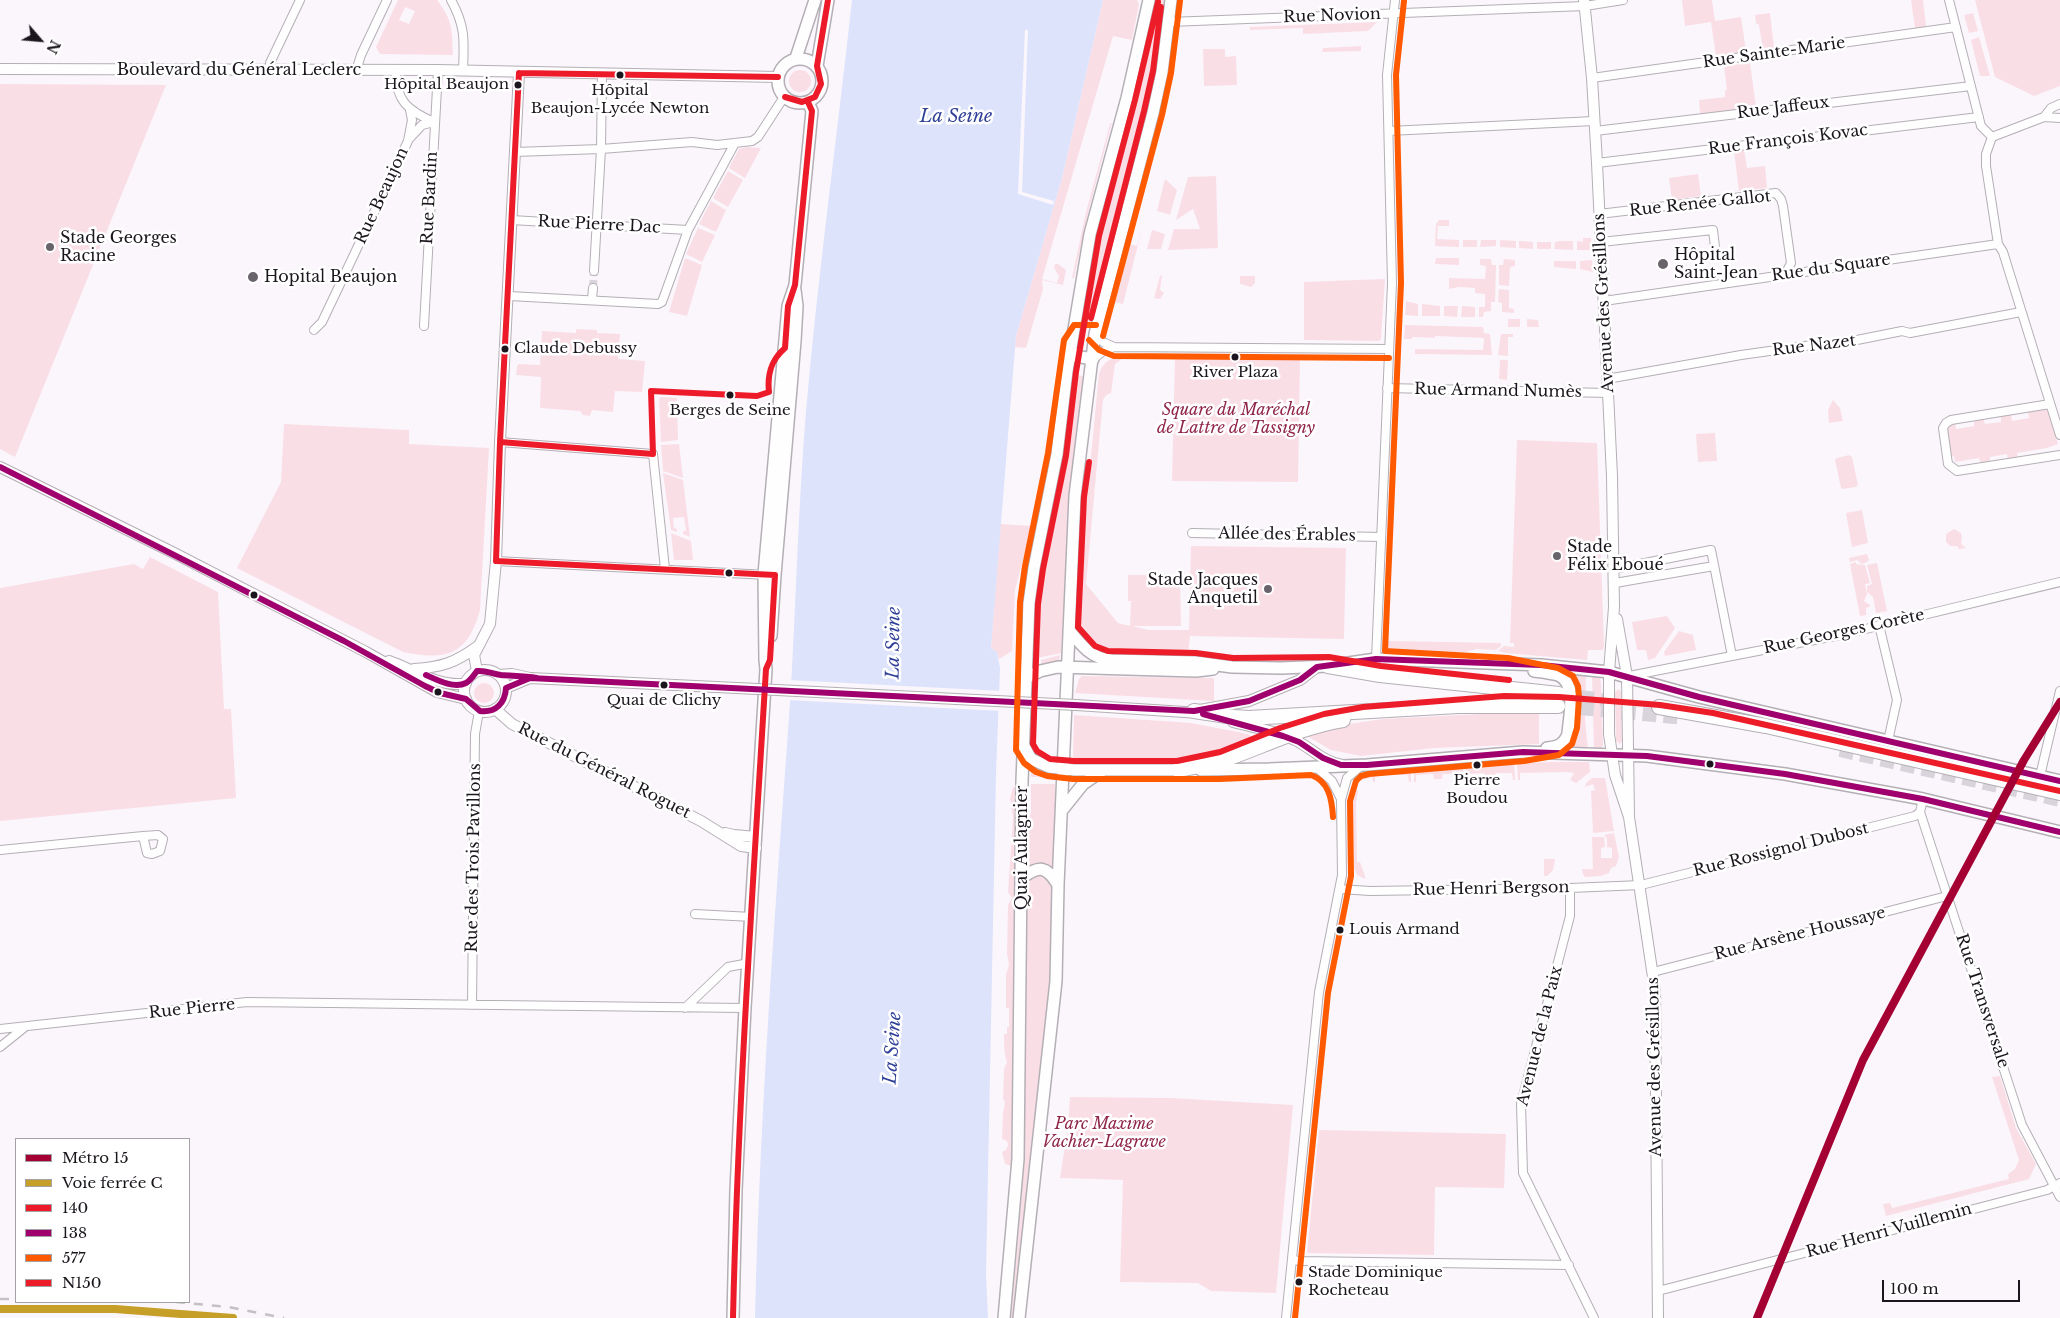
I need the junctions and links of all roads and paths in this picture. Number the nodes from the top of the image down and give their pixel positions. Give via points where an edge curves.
1 (300, 0) edge
2 (387, 0) edge
3 (451, 0) edge
4 (815, 0) edge
5 (828, 0) edge
6 (1148, 0) edge
7 (1172, 0) edge
8 (1394, 0) edge
9 (1623, 0) edge
10 (1949, 0) edge
11 (1585, 3) edge
12 (1393, 14) junction
13 (1168, 22) junction
14 (1956, 27) junction
15 (796, 58) junction
16 (817, 66) junction
17 (0, 69) edge
18 (270, 70) junction
19 (438, 70) junction
20 (356, 71) junction
21 (396, 71) junction
22 (464, 71) junction
23 (520, 73) junction
24 (602, 74) junction
25 (778, 77) junction
26 (1592, 78) junction
27 (1971, 86) junction
28 (784, 97) junction
29 (808, 102) junction
30 (2060, 104) edge
31 (410, 110) junction
32 (2044, 116) junction
33 (1979, 117) junction
34 (2060, 118) edge
35 (434, 122) junction
36 (1594, 126) junction
37 (1389, 131) junction
38 (1992, 137) junction
39 (408, 141) junction
40 (735, 143) junction
41 (717, 144) junction
42 (601, 149) junction
43 (515, 152) junction
44 (726, 158) junction
45 (1597, 163) junction
46 (1599, 214) junction
47 (511, 220) junction
48 (597, 225) junction
49 (688, 230) junction
50 (1601, 242) junction
51 (1998, 244) junction
52 (1715, 247) dead end
53 (594, 271) tunnel mouth
54 (1785, 275) junction
55 (794, 285) junction
56 (593, 288) tunnel mouth
57 (509, 296) junction
58 (592, 300) junction
59 (1604, 301) junction
60 (2021, 312) junction
61 (424, 326) dead end
62 (314, 330) dead end
63 (1095, 334) junction
64 (1072, 345) junction
65 (1114, 347) junction
66 (1389, 349) junction
67 (1093, 359) junction
68 (1607, 379) junction
69 (1388, 388) junction
70 (1608, 393) junction
71 (2050, 404) junction
72 (2060, 435) edge
73 (500, 442) junction
74 (2060, 455) edge
75 (0, 467) edge
76 (1192, 533) dead end
77 (1381, 537) junction
78 (496, 561) junction
79 (1714, 566) junction
80 (665, 569) junction
81 (1614, 570) junction
82 (769, 575) junction
83 (2060, 582) edge
84 (1615, 583) junction
85 (1614, 607) junction
86 (1879, 625) junction
87 (1069, 630) junction
88 (479, 645) junction
89 (366, 652) junction
90 (1732, 656) junction
91 (1376, 659) junction
92 (1498, 664) junction
93 (1068, 667) junction
94 (1232, 667) junction
95 (1322, 667) junction
96 (412, 669) junction
97 (477, 671) junction
98 (1609, 672) junction
99 (499, 675) junction
100 (1627, 676) junction
101 (530, 678) junction
102 (1026, 678) junction
103 (466, 683) junction
104 (506, 688) junction
105 (2060, 691) edge
106 (466, 699) junction
107 (1558, 699) junction
108 (1505, 705) junction
109 (1660, 707) dead end
110 (495, 709) junction
111 (479, 711) junction
112 (1194, 711) junction
113 (1283, 736) junction
114 (1888, 741) junction
115 (1024, 746) junction
116 (1523, 752) junction
117 (1612, 755) junction
118 (1629, 755) junction
119 (1343, 765) junction
120 (1368, 765) junction
121 (1313, 767) junction
122 (1064, 769) junction
123 (1104, 770) junction
124 (1178, 770) junction
125 (2040, 776) junction
126 (2060, 781) edge
127 (2060, 793) edge
128 (1923, 799) junction
129 (1341, 800) junction
130 (1063, 810) junction
131 (1920, 812) junction
132 (1629, 818) junction
133 (2060, 832) edge
134 (143, 836) dead end
135 (756, 842) junction
136 (0, 850) edge
137 (1022, 878) junction
138 (1058, 885) junction
139 (1641, 885) junction
140 (1570, 888) junction
141 (1340, 889) junction
142 (1948, 896) junction
143 (695, 914) dead end
144 (752, 917) junction
145 (749, 963) junction
146 (1653, 972) junction
147 (472, 1005) junction
148 (685, 1008) junction
149 (745, 1008) junction
150 (25, 1027) junction
151 (0, 1029) edge
152 (0, 1047) edge
153 (2057, 1184) edge
154 (2060, 1197) edge
155 (1293, 1260) junction
156 (1568, 1265) junction
157 (1658, 1291) junction
158 (1020, 1316) edge
159 (733, 1318) edge
160 (1004, 1318) edge
161 (1286, 1318) edge
162 (1594, 1318) edge
163 (1658, 1318) edge

1 - 18 street via 270,63
2 - 20 street
3 - 22 street via 464,30
4 - 15 main road
5 - 16 main road
6 - 64 main road, Quai Aulagnier via 1127,98 1090,234
7 - 13 main road
8 - 12 street
9 - 11 street, Rue Novion
10 - 14 street
11 - 12 street, Rue Novion
11 - 26 main road, Avenue des Grésillons
12 - 13 street, Rue Novion
12 - 37 street via 1387,75
13 - 63 main road via 1153,113
14 - 26 street, Rue Sainte-Marie
14 - 27 street
15 - 16 main road via 804,58
15 - 25 main road via 781,69
16 - 29 main road via 822,86 817,96
17 - 18 main road, Boulevard du Général Leclerc
18 - 20 main road, Boulevard du Général Leclerc
19 - 21 main road, Boulevard du Général Leclerc
19 - 22 main road, Boulevard du Général Leclerc
19 - 35 street, Rue Bardin
20 - 21 main road, Boulevard du Général Leclerc
21 - 31 street via 400,97
22 - 23 main road, Boulevard du Général Leclerc
23 - 24 main road, Boulevard du Général Leclerc
23 - 43 main road
24 - 25 main road, Boulevard du Général Leclerc
24 - 42 street
25 - 28 main road
26 - 36 main road, Avenue des Grésillons
27 - 33 street
27 - 36 street, Rue Jaffeux
28 - 29 main road via 797,103
28 - 40 street via 758,137
29 - 55 main road via 812,111
30 - 32 street
31 - 35 street
31 - 39 street, Rue Beaujon via 412,120
32 - 34 street
32 - 38 street
33 - 38 street via 1981,126
33 - 45 street, Rue François Kovac
35 - 39 street, Rue Beaujon via 422,125
35 - 61 street, Rue Bardin
36 - 37 street, Rue Jaffeux
36 - 45 main road, Avenue des Grésillons
37 - 66 street via 1393,254
38 - 51 street via 1986,166
39 - 62 street, Rue Beaujon via 322,322
40 - 41 street
40 - 44 street
41 - 42 street via 692,142
41 - 44 street
42 - 43 street
42 - 48 street
43 - 47 main road
44 - 49 street
45 - 46 main road, Avenue des Grésillons
46 - 50 main road, Avenue des Grésillons
46 - 54 street, Rue Renée Gallot via 1776,193 1783,206 1791,263
47 - 48 street, Rue Pierre Dac
47 - 57 main road
48 - 49 street, Rue Pierre Dac
48 - 53 street
49 - 58 street via 662,302
50 - 52 street via 1713,230
50 - 59 main road, Avenue des Grésillons
51 - 54 street, Rue du Square
51 - 60 street
54 - 59 street, Rue du Square
55 - 82 main road via 788,306
55 - 82 main road via 797,306 795,341
56 - 58 street
57 - 58 street
57 - 73 main road
59 - 68 main road, Avenue des Grésillons
60 - 68 street, Rue Nazet via 1910,333 1750,354
60 - 71 street
63 - 64 main road via 1080,332 1075,335
63 - 65 street
63 - 67 main road
64 - 67 main road via 1075,356
64 - 102 main road, Quai Aulagnier via 1057,454 1029,603
65 - 66 street
65 - 67 street
66 - 69 street
67 - 87 main road via 1075,496
68 - 70 main road, Avenue des Grésillons
69 - 70 street, Rue Armand Numès
69 - 77 street
70 - 81 main road, Avenue des Grésillons
71 - 72 street
71 - 74 street via 1951,420 1943,428 1948,464 1957,471
73 - 78 main road
73 - 80 street via 653,454
75 - 89 main road
76 - 77 street, Allée des Érables
77 - 91 street
78 - 80 street
78 - 88 main road via 490,624
79 - 81 street via 1710,550
79 - 84 street
79 - 90 street
80 - 82 street
81 - 84 main road, Avenue des Grésillons
82 - 135 main road
83 - 86 street, Rue Georges Corète
84 - 85 main road, Avenue des Grésillons
85 - 98 main road, Avenue des Grésillons
85 - 100 main road, Avenue des Grésillons
86 - 90 street, Rue Georges Corète
86 - 114 street via 1897,700
87 - 93 main road
87 - 94 main road via 1090,653 1103,659 1196,662
88 - 96 main road via 443,666
88 - 97 main road via 474,655
89 - 96 main road
89 - 106 main road via 437,692
90 - 100 street, Rue Georges Corète
91 - 92 main road
91 - 95 main road
92 - 98 main road
92 - 116 main road via 1557,675 1569,684 1566,739 1558,746
93 - 94 main road via 1196,671
93 - 102 main road via 1045,669
93 - 122 main road
94 - 95 main road
95 - 107 highway
95 - 112 main road via 1249,701
96 - 103 main road via 441,682
97 - 99 main road via 488,670
97 - 103 main road
98 - 100 main road
98 - 117 main road, Avenue des Grésillons via 1608,734
99 - 101 main road
99 - 104 main road
100 - 114 main road
100 - 118 main road, Avenue des Grésillons
101 - 104 main road
101 - 112 main road, bridge
102 - 115 main road, Quai Aulagnier
103 - 106 main road
104 - 110 main road via 504,700
105 - 125 street
106 - 111 main road
107 - 108 highway
107 - 112 highway via 1463,698
108 - 112 highway via 1249,718
108 - 113 highway via 1364,716
109 - 127 highway via 1766,726
110 - 111 main road
110 - 135 main road, Rue du Général Roguet via 512,724 715,828 741,846
111 - 147 street, Rue des Trois Pavillons via 475,734
112 - 113 main road
113 - 119 main road
113 - 124 highway via 1223,760
114 - 125 main road
115 - 122 main road via 1030,757 1040,764
115 - 137 main road, Quai Aulagnier
116 - 117 main road
116 - 120 main road
117 - 118 main road
117 - 132 main road, Avenue des Grésillons
118 - 128 main road via 1740,767
118 - 132 main road, Avenue des Grésillons
119 - 120 main road
119 - 121 main road
120 - 129 street via 1349,775
121 - 124 main road
121 - 129 street via 1329,777
122 - 123 main road
122 - 130 main road
123 - 124 main road
123 - 130 main road via 1083,784
125 - 126 main road
128 - 131 street
128 - 133 main road
129 - 141 street
130 - 138 main road
131 - 139 street, Rue Rossignol Dubost
131 - 142 street, Rue Transversale
132 - 139 main road, Avenue des Grésillons
134 - 136 street
135 - 144 main road
137 - 138 main road via 1032,870 1042,870 1052,874
137 - 160 main road, Quai Aulagnier via 1018,1159
138 - 158 main road via 1056,981
139 - 140 street, Rue Henri Bergson
139 - 146 main road, Avenue des Grésillons
140 - 141 street, Rue Henri Bergson
140 - 156 street, Avenue de la Paix via 1570,916 1521,1104 1523,1173
141 - 155 street via 1319,992
142 - 146 street, Rue Arsène Houssaye
142 - 153 street, Rue Transversale via 2022,1125
143 - 144 street
144 - 145 main road
145 - 148 street via 728,967
145 - 149 main road
146 - 157 main road, Avenue des Grésillons via 1656,990
147 - 148 street, Rue Pierre
147 - 150 street, Rue Pierre via 247,1002
148 - 149 street, Rue Pierre
149 - 159 main road
150 - 151 street, Rue Pierre
150 - 152 street
153 - 154 street, Rue Transversale
153 - 157 street, Rue Henri Vuillemin via 2038,1192
155 - 156 street
155 - 161 street
156 - 162 street, Avenue de la Paix
157 - 163 main road, Avenue des Grésillons

